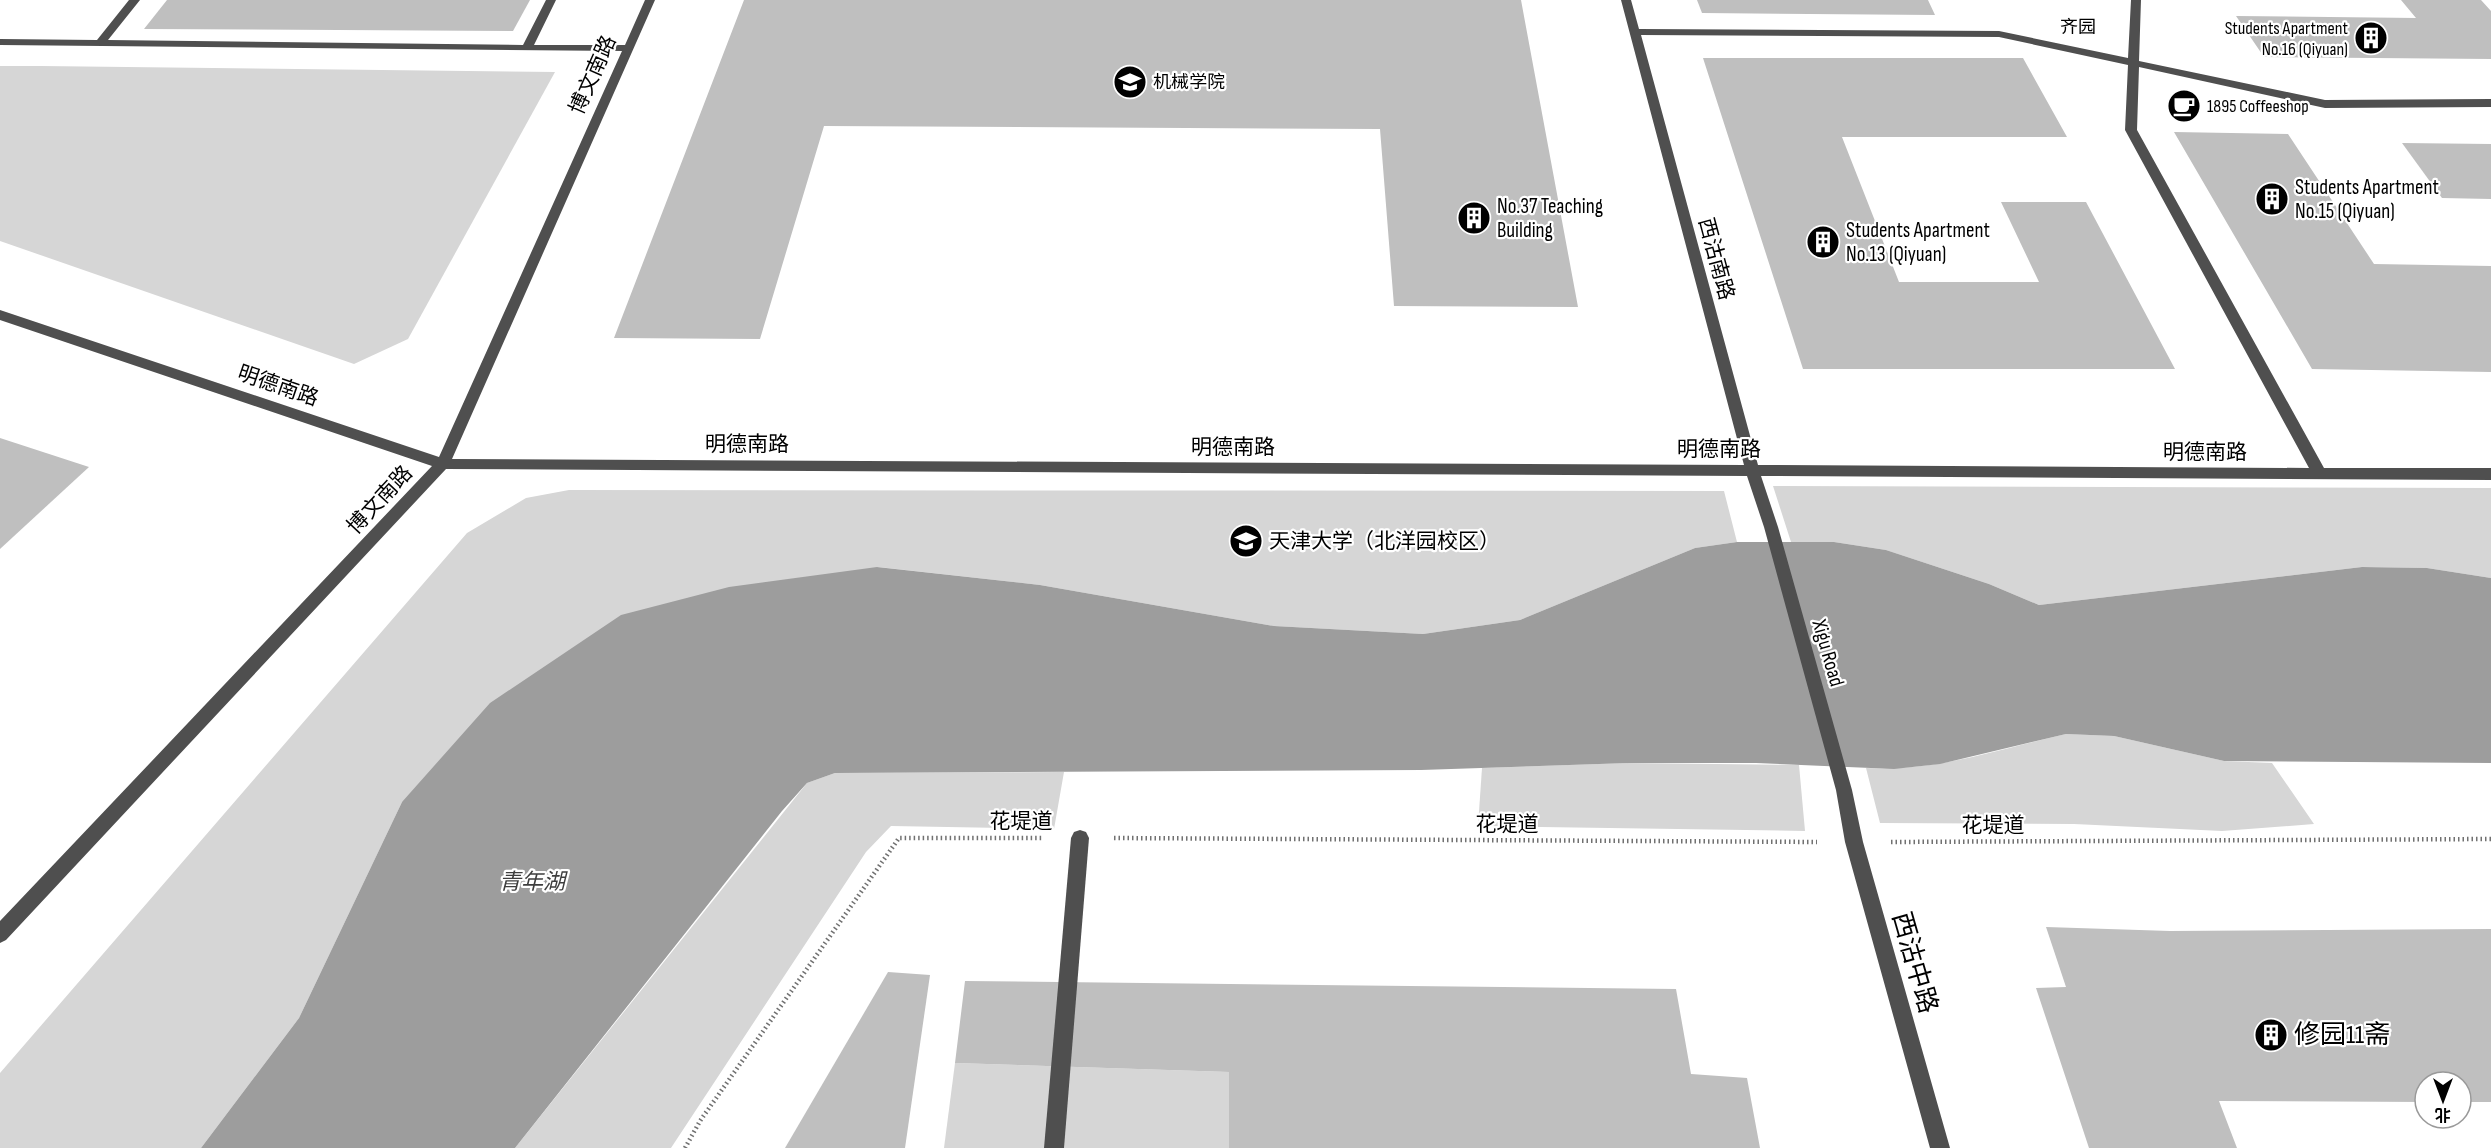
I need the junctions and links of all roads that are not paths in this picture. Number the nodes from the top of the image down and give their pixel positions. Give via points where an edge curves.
1 (135, 0) edge
2 (551, 0) edge
3 (650, 0) edge
4 (1626, 0) edge
5 (2136, 0) edge
6 (1635, 32) junction
7 (0, 42) edge
8 (100, 43) junction
9 (527, 48) junction
10 (628, 48) junction
11 (2133, 63) junction
12 (2491, 103) edge
13 (0, 315) edge
14 (443, 464) junction
15 (1752, 471) junction
16 (2320, 474) junction
17 (2491, 474) edge
18 (1771, 527) joint
19 (1844, 790) joint
20 (1080, 838) road end
21 (0, 934) edge
22 (1054, 1148) edge
23 (1940, 1148) edge

1 - 8 street
2 - 9 street
3 - 10 street, 博文南路
4 - 6 street, 西沽南路
5 - 11 street
6 - 11 street via 1999,34
6 - 15 street, 西沽南路
7 - 8 street
8 - 9 street
9 - 10 street
10 - 14 street, 博文南路
11 - 12 street via 2325,104
11 - 16 street via 2131,130
13 - 14 street, 明德南路
14 - 15 street, 明德南路
14 - 21 street, 博文南路
15 - 16 street, 明德南路
15 - 18 street, 西沽南路
16 - 17 street, 明德南路
18 - 19 street, Xigu Road
19 - 23 street, 西沽中路 via 1854,842
20 - 22 street

